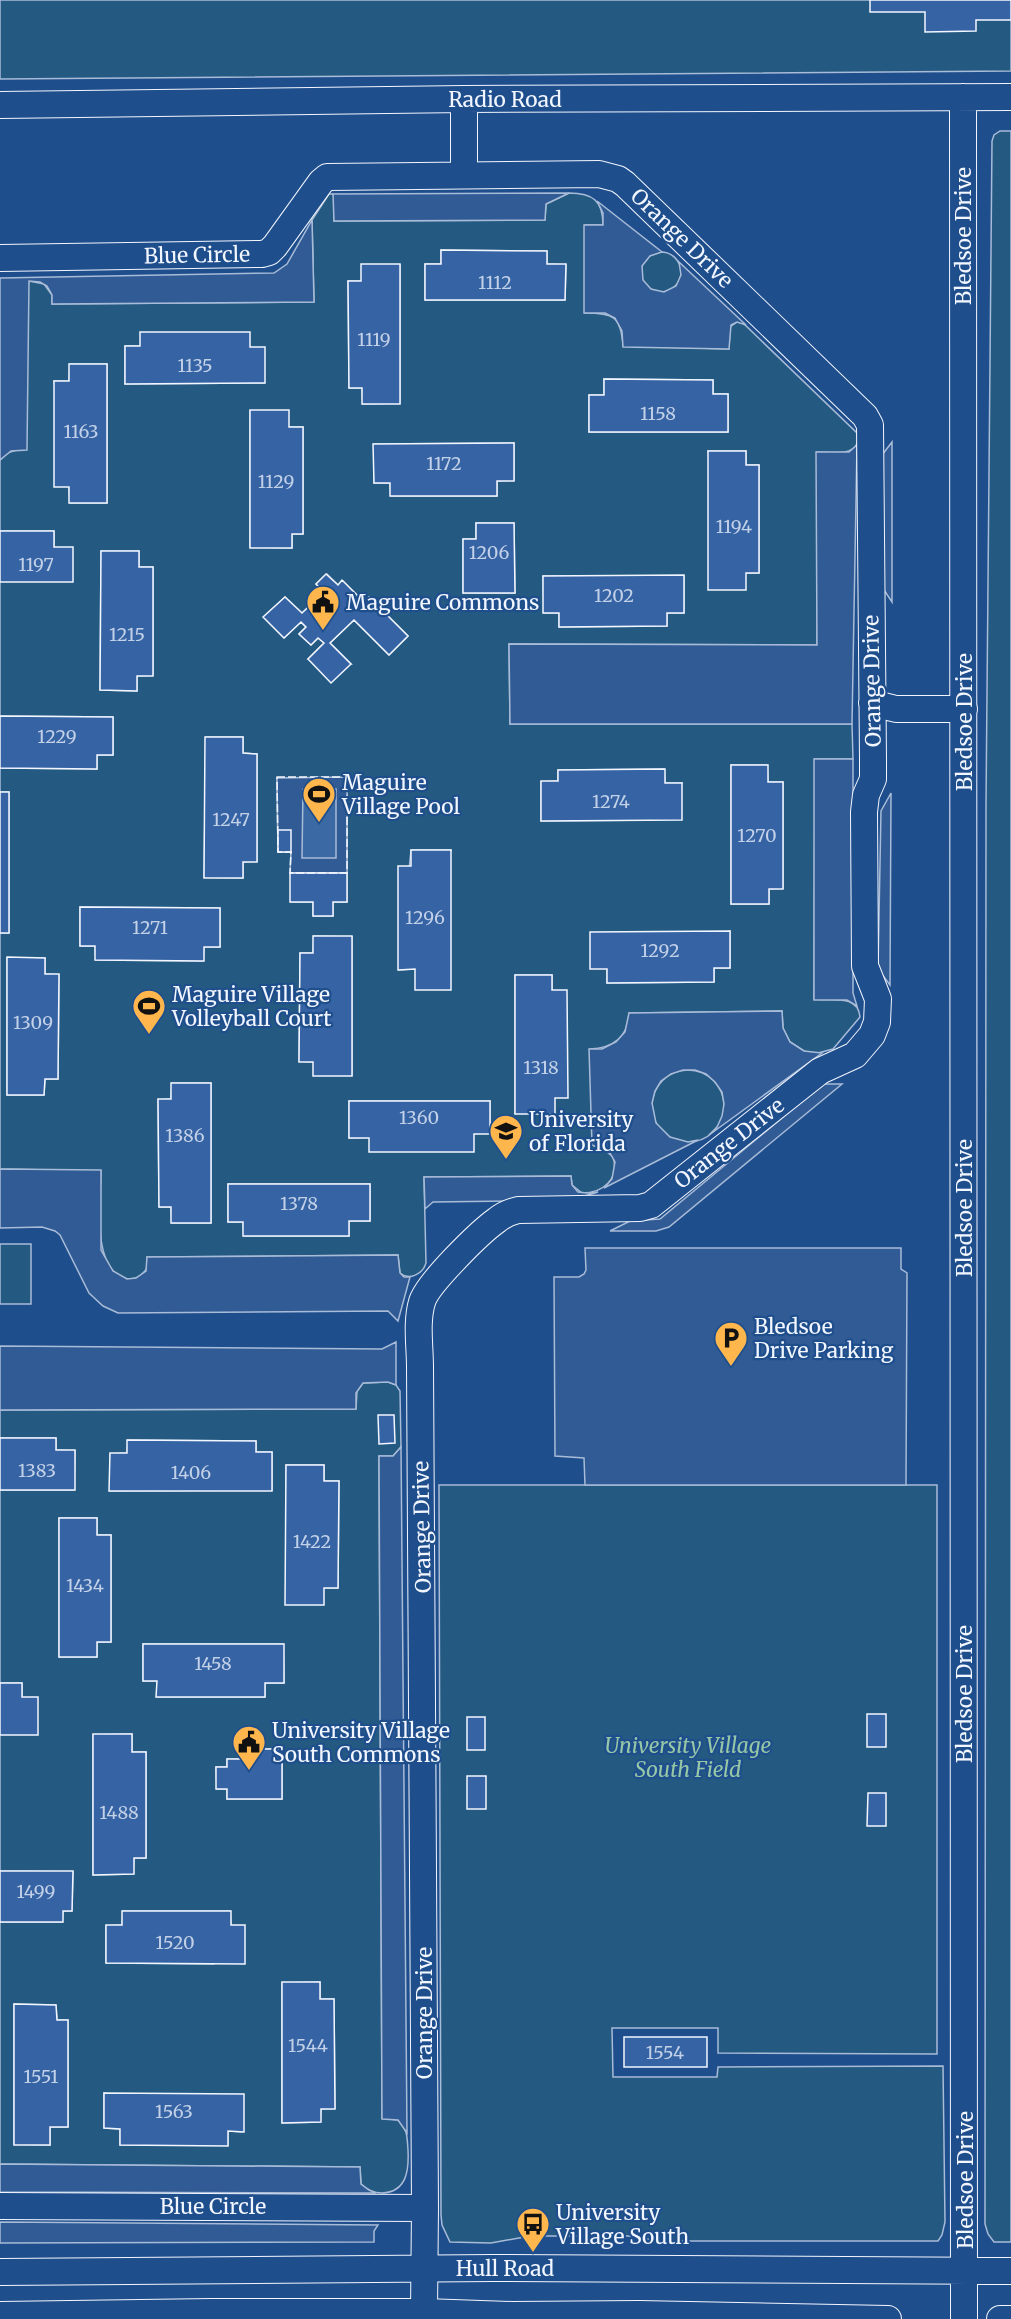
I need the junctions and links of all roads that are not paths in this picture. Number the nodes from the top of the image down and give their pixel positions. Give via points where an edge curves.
1 (963, 97) junction
2 (1011, 97) edge
3 (464, 99) junction
4 (0, 105) edge
5 (464, 175) junction
6 (0, 258) edge
7 (872, 703) junction
8 (964, 709) junction
9 (0, 2206) edge
10 (425, 2208) junction
11 (424, 2269) junction
12 (965, 2271) junction
13 (1011, 2271) edge
14 (0, 2272) edge
15 (424, 2312) junction
16 (0, 2315) edge
17 (888, 2319) edge
18 (964, 2319) edge
19 (1000, 2319) edge
20 (1011, 2319) edge

1 - 2 street, Radio Road
1 - 3 street, Radio Road
1 - 8 street, Bledsoe Drive
3 - 4 street, Radio Road
3 - 5 street
5 - 6 street, Blue Circle via 327,177 275,246 262,254
5 - 7 street, Orange Drive via 599,174 618,179 866,416 871,437
7 - 8 street via 896,709
7 - 10 street, Orange Drive via 873,779 864,812 865,966 878,999 877,1022 868,1041 850,1058 820,1071 651,1205 518,1210 507,1214 482,1233 435,1282 422,1303
8 - 12 street, Bledsoe Drive
9 - 10 street, Blue Circle
10 - 11 street, Orange Drive
11 - 12 street, Hull Road
11 - 14 street, Hull Road
11 - 15 street, Orange Drive
12 - 13 street, Hull Road
12 - 18 street, Bledsoe Drive
15 - 16 street
15 - 17 street
19 - 20 street

